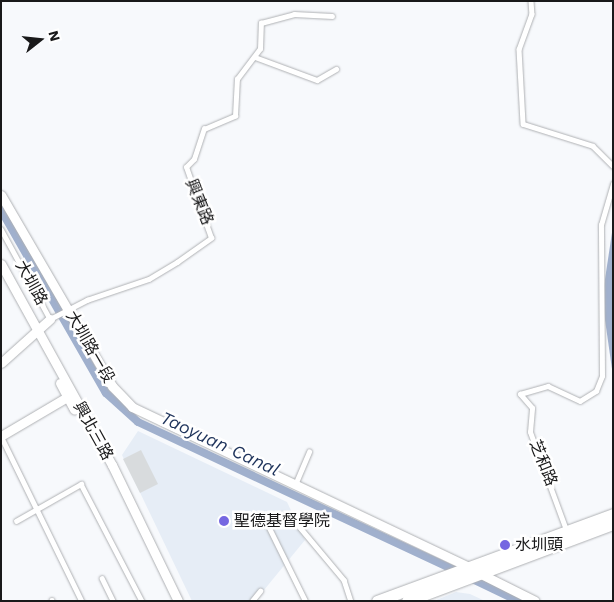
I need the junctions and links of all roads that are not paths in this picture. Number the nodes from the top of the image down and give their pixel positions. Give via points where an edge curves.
1 (531, 1) edge
2 (332, 16) dead end
3 (255, 56) junction
4 (336, 68) dead end
5 (613, 166) edge
6 (613, 184) edge
7 (1, 195) edge
8 (1, 229) edge
9 (1, 264) edge
10 (1, 276) edge
11 (67, 308) junction
12 (52, 318) junction
13 (36, 333) junction
14 (1, 363) edge
15 (70, 396) junction
16 (1, 436) edge
17 (309, 452) dead end
18 (294, 486) junction
19 (39, 508) junction
20 (613, 514) edge
21 (16, 521) dead end
22 (613, 524) edge
23 (566, 532) junction
24 (468, 567) junction
25 (481, 574) junction
26 (102, 578) dead end
27 (260, 591) dead end
28 (82, 601) edge
29 (114, 601) edge
30 (142, 601) edge
31 (173, 601) edge
32 (178, 601) edge
33 (252, 601) edge
34 (306, 601) edge
35 (351, 601) edge
36 (377, 601) edge
37 (407, 601) edge
38 (535, 601) edge

1 - 5 lane via 532,14 519,49 523,124 593,146
2 - 3 lane, 興東路 via 294,14 261,23 260,49
3 - 4 lane via 317,80
3 - 11 lane, 興東路 via 237,79 235,116 204,129 194,159 186,167 211,238 149,279
6 - 23 lane, 芝和路 via 601,225 602,376 596,391 580,401 548,386 520,394 532,408 530,432
7 - 11 street, 大圳路一段
8 - 12 lane, 大圳路
9 - 13 street
10 - 13 street
11 - 12 lane, 大圳路
11 - 18 street, 大圳路一段 via 112,386 132,407
12 - 13 street
13 - 14 street
13 - 15 street
15 - 16 street
15 - 31 street
15 - 32 street, 興北三路
16 - 19 lane
17 - 18 lane
18 - 24 street, 大圳路一段
19 - 21 lane
19 - 28 lane
19 - 30 lane via 82,484
20 - 23 main road
22 - 25 main road
23 - 24 main road
24 - 36 main road
25 - 37 main road
25 - 38 street
26 - 29 lane
27 - 33 lane
34 - 35 lane via 265,520 283,515 293,519 344,580

